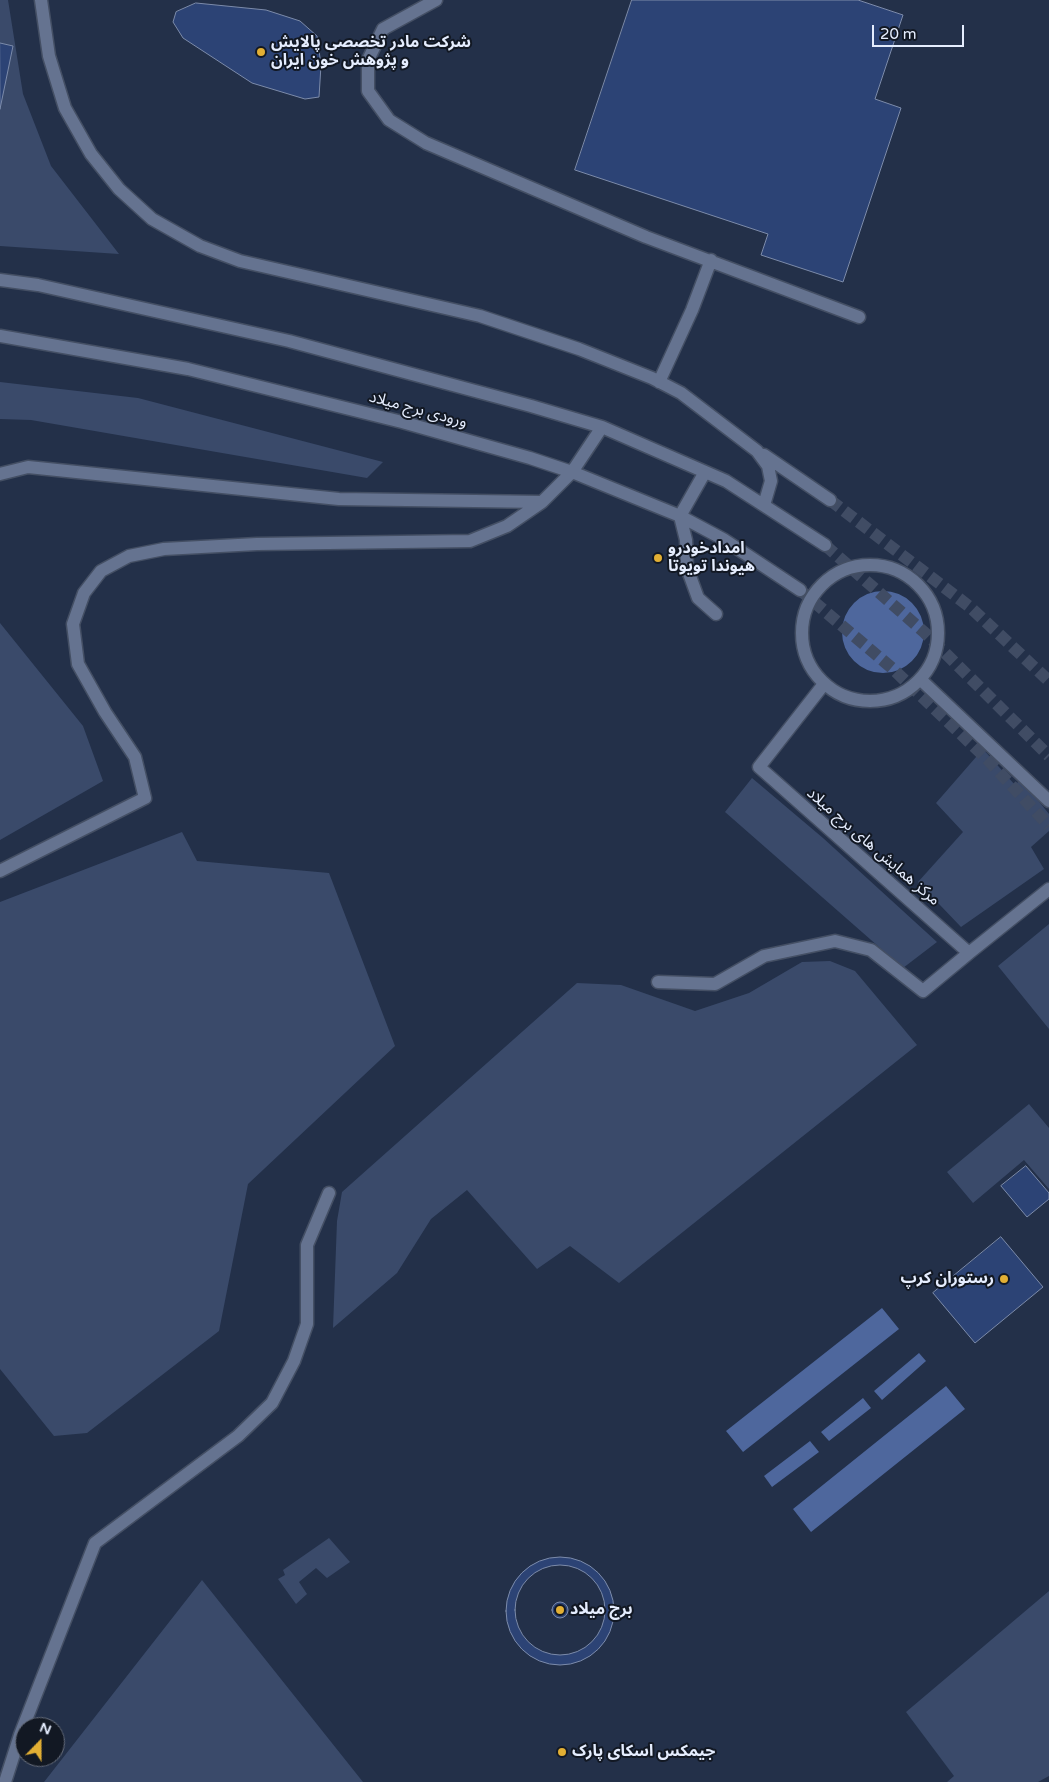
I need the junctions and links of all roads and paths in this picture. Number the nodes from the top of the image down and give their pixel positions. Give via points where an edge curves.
1 (41, 0) edge
2 (436, 0) edge
3 (711, 260) junction
4 (0, 280) edge
5 (859, 317) dead end
6 (0, 336) edge
7 (659, 382) junction
8 (602, 427) junction
9 (757, 450) junction
10 (572, 472) junction
11 (705, 472) junction
12 (0, 474) edge
13 (830, 500) tunnel mouth
14 (542, 502) junction
15 (764, 506) junction
16 (680, 516) junction
17 (824, 545) tunnel mouth
18 (800, 590) tunnel mouth
19 (716, 614) dead end
20 (920, 679) junction
21 (824, 684) junction
22 (1049, 801) edge
23 (0, 871) edge
24 (1049, 889) edge
25 (969, 953) junction
26 (658, 982) dead end
27 (329, 1193) dead end
28 (6, 1782) edge

1 - 7 street via 49,56 65,108 91,154 119,189 152,219 200,246 240,261 480,316 579,349
2 - 3 street via 382,29 368,60 368,91 389,120 435,147 646,237
3 - 5 street
3 - 7 street
4 - 8 street via 38,284 289,341
6 - 10 street, ورودی برج میلاد via 188,370 402,422
7 - 9 street via 706,410
8 - 10 street
8 - 11 street
9 - 13 street
9 - 15 street via 768,466 771,481
10 - 14 street
10 - 16 street, ورودی برج میلاد
11 - 15 street
11 - 16 street
12 - 14 street via 28,467 339,499
14 - 23 street via 507,526 470,541 164,549 129,556 101,572 84,593 73,624 78,664 135,757 145,798
15 - 17 street
16 - 18 street, ورودی برج میلاد via 723,539
16 - 19 street via 686,540 687,568 698,598
20 - 21 street via 904,692 884,700 870,701 842,696
20 - 21 street via 933,660 938,637 935,614 925,593 908,576 886,567 864,565 841,571 822,584 808,603 801,626 803,649 811,668
20 - 22 street
21 - 25 street, مرکز همایش های برج میلاد via 759,767
24 - 25 street
25 - 26 street via 923,991 871,950 835,941 764,956 715,984
27 - 28 street via 307,1245 307,1324 294,1362 272,1403 238,1436 94,1542 20,1735

